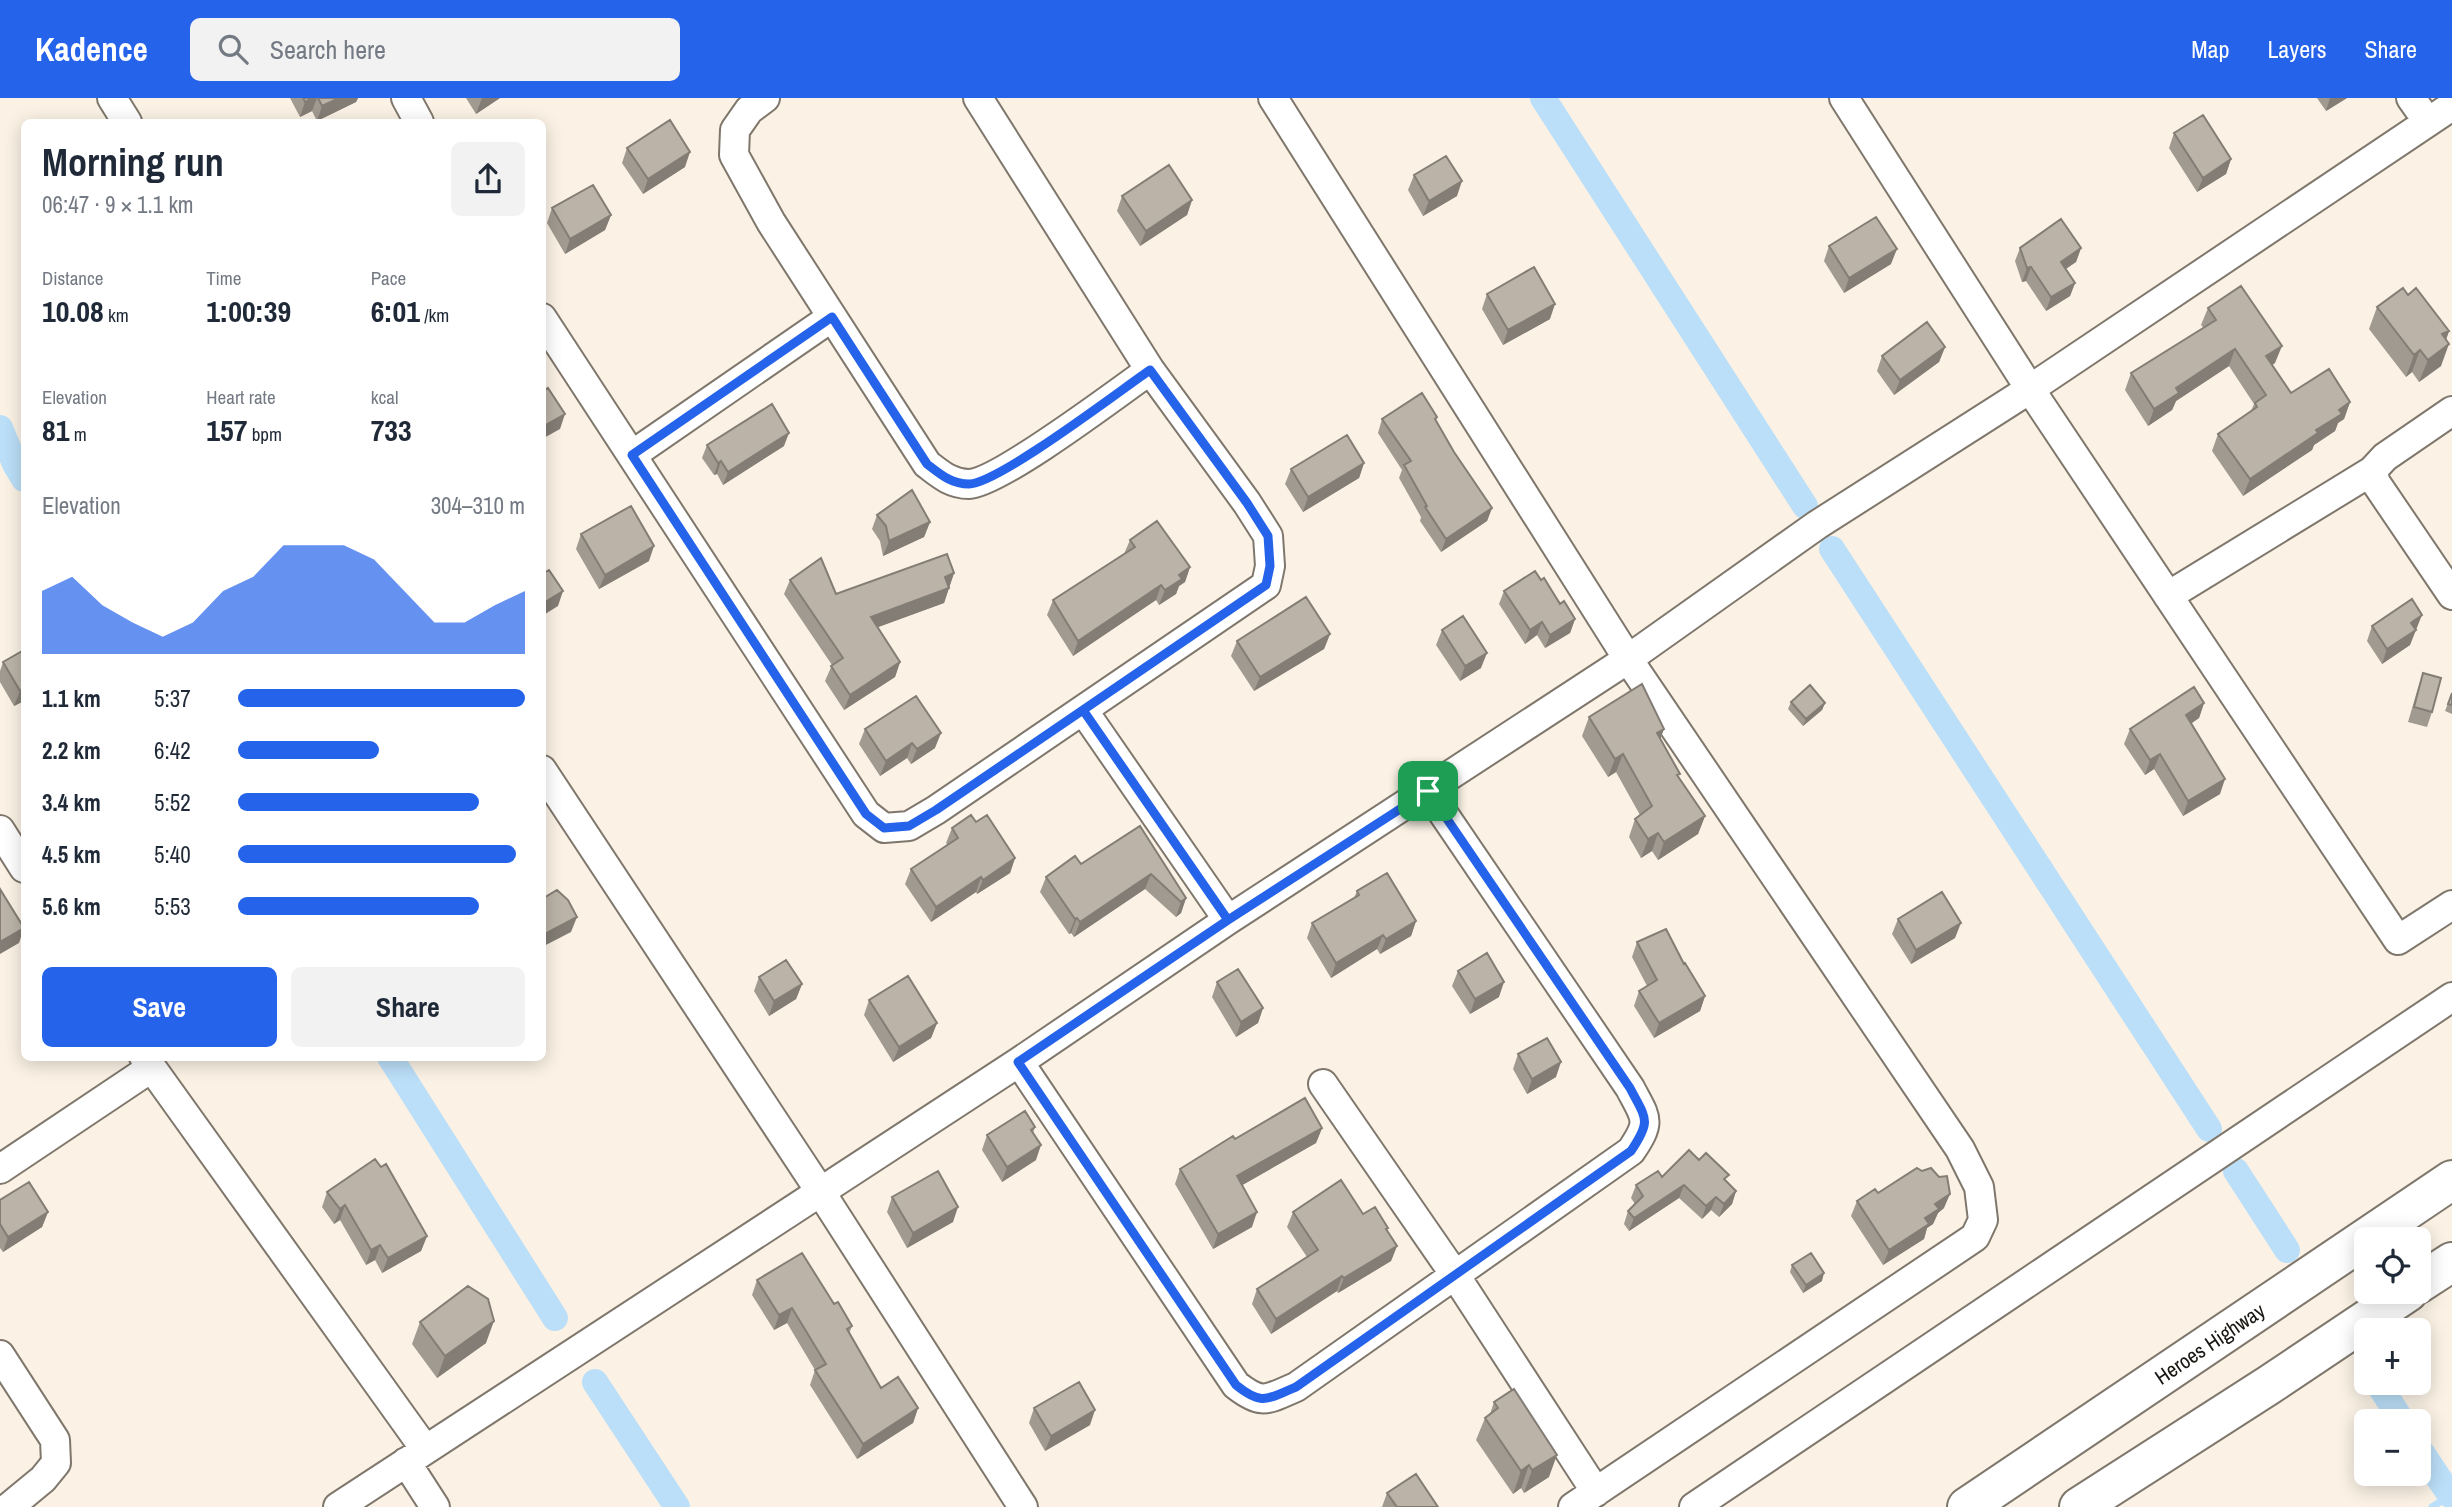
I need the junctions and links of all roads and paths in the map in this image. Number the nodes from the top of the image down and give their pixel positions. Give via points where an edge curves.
1 (112, 98) edge
2 (406, 98) edge
3 (765, 98) edge
4 (978, 98) edge
5 (1273, 98) edge
6 (1844, 98) edge
7 (2411, 98) edge
8 (2452, 106) edge
9 (125, 119) edge
10 (417, 119) edge
11 (2428, 122) junction
12 (832, 317) junction
13 (546, 324) edge
14 (1150, 370) junction
15 (2030, 389) junction
16 (2452, 411) edge
17 (632, 455) junction
18 (2372, 471) junction
19 (2452, 595) edge
20 (2168, 596) junction
21 (1628, 659) junction
22 (1083, 710) junction
23 (546, 776) edge
24 (1428, 791) junction
25 (0, 830) edge
26 (21, 863) edge
27 (2452, 905) edge
28 (1228, 920) junction
29 (2452, 997) edge
30 (1018, 1062) junction
31 (147, 1063) edge
32 (1323, 1084) dead end
33 (0, 1169) edge
34 (2452, 1181) edge
35 (820, 1191) junction
36 (2452, 1262) edge
37 (1455, 1275) junction
38 (2431, 1276) edge
39 (2389, 1304) edge
40 (0, 1355) edge
41 (415, 1455) junction
42 (1585, 1499) edge
43 (9, 1507) edge
44 (338, 1507) edge
45 (435, 1507) edge
46 (1023, 1507) edge
47 (1694, 1507) edge
48 (1967, 1507) edge
49 (2079, 1507) edge

1 - 9 street
2 - 10 street
3 - 12 street via 735,130 734,155
4 - 14 street
5 - 21 street
6 - 15 street
7 - 11 street
8 - 11 street
11 - 15 street
12 - 14 street via 927,464 948,480 970,484 1022,459
12 - 17 street
13 - 17 street
14 - 22 street via 1268,536 1270,566 1266,585
15 - 20 street
15 - 21 street via 1817,525
16 - 18 street
17 - 22 street via 866,814 884,828 909,826 936,810
18 - 19 street
18 - 20 street
20 - 27 street via 2398,940
21 - 24 street
21 - 42 street via 1959,1149 1979,1187 1983,1220 1975,1237
22 - 28 street
23 - 35 street
24 - 28 street
24 - 37 street via 1630,1088 1644,1116 1645,1131 1631,1151
25 - 26 street
28 - 30 street
29 - 47 street
30 - 35 street
30 - 37 street via 1236,1385 1252,1397 1266,1399 1296,1387
31 - 33 street
31 - 41 street
32 - 37 street
34 - 48 main road, Heroes Highway
35 - 41 street
35 - 46 street
36 - 38 main road
37 - 42 street
39 - 49 main road
40 - 43 street via 55,1440 56,1463
41 - 44 street
41 - 45 street

